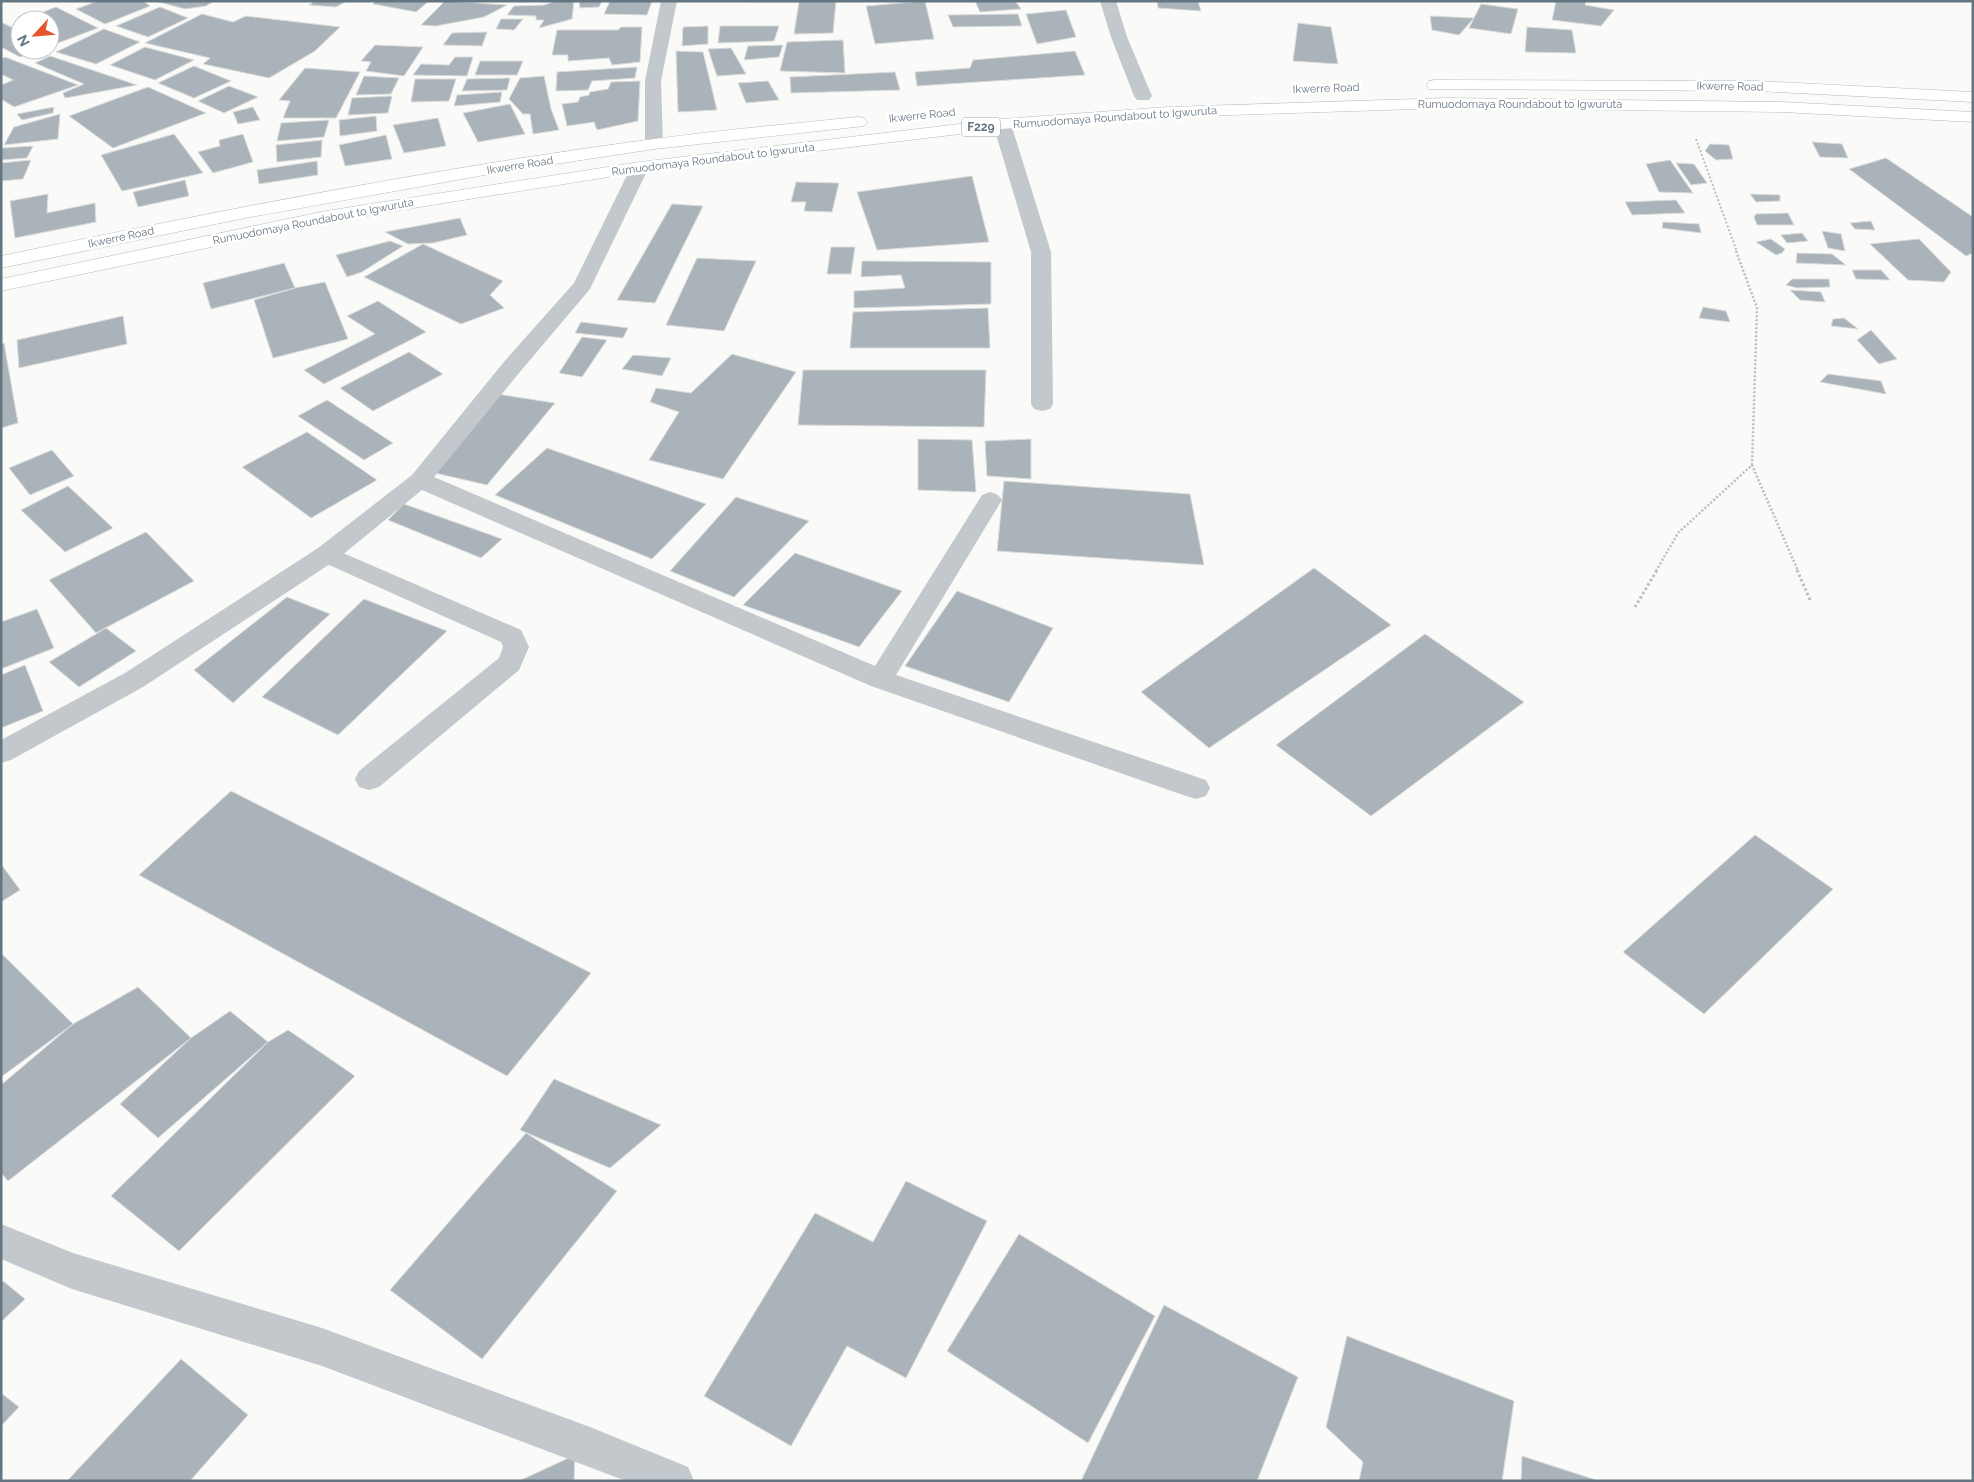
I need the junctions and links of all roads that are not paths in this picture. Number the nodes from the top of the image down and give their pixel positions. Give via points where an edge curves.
1 (669, 1) edge
2 (1108, 1) edge
3 (1420, 86) dead end
4 (1171, 95) dead end
5 (1143, 96) junction
6 (1973, 97) edge
7 (1124, 98) dead end
8 (1038, 105) dead end
9 (971, 111) dead end
10 (1973, 117) edge
11 (875, 120) dead end
12 (1002, 124) junction
13 (654, 144) junction
14 (640, 167) junction
15 (1, 262) edge
16 (1, 285) edge
17 (1042, 404) dead end
18 (420, 480) junction
19 (990, 500) dead end
20 (328, 554) junction
21 (880, 679) junction
22 (1, 753) edge
23 (369, 779) dead end
24 (1196, 788) dead end
25 (1, 1241) edge
26 (674, 1481) edge

1 - 13 street via 653,81
2 - 5 street
3 - 6 main road, Ikwerre Road via 1757,86
4 - 5 main road
5 - 7 main road
8 - 9 main road, Ikwerre Road / F229
10 - 12 main road, Rumuodomaya Roundabout to Igwuruta / F229 via 1782,108 1447,103 1169,112
11 - 13 main road, Ikwerre Road
12 - 14 main road, Rumuodomaya Roundabout to Igwuruta / F229
12 - 17 street via 1041,252
13 - 15 main road, Ikwerre Road via 317,198
14 - 16 main road, Rumuodomaya Roundabout to Igwuruta / F229 via 326,217
14 - 18 street via 583,285
18 - 20 street
18 - 21 street
19 - 21 street
20 - 22 street via 134,680
20 - 23 street via 512,636 516,647 510,663
21 - 24 street
25 - 26 street via 72,1271 322,1347 590,1446

